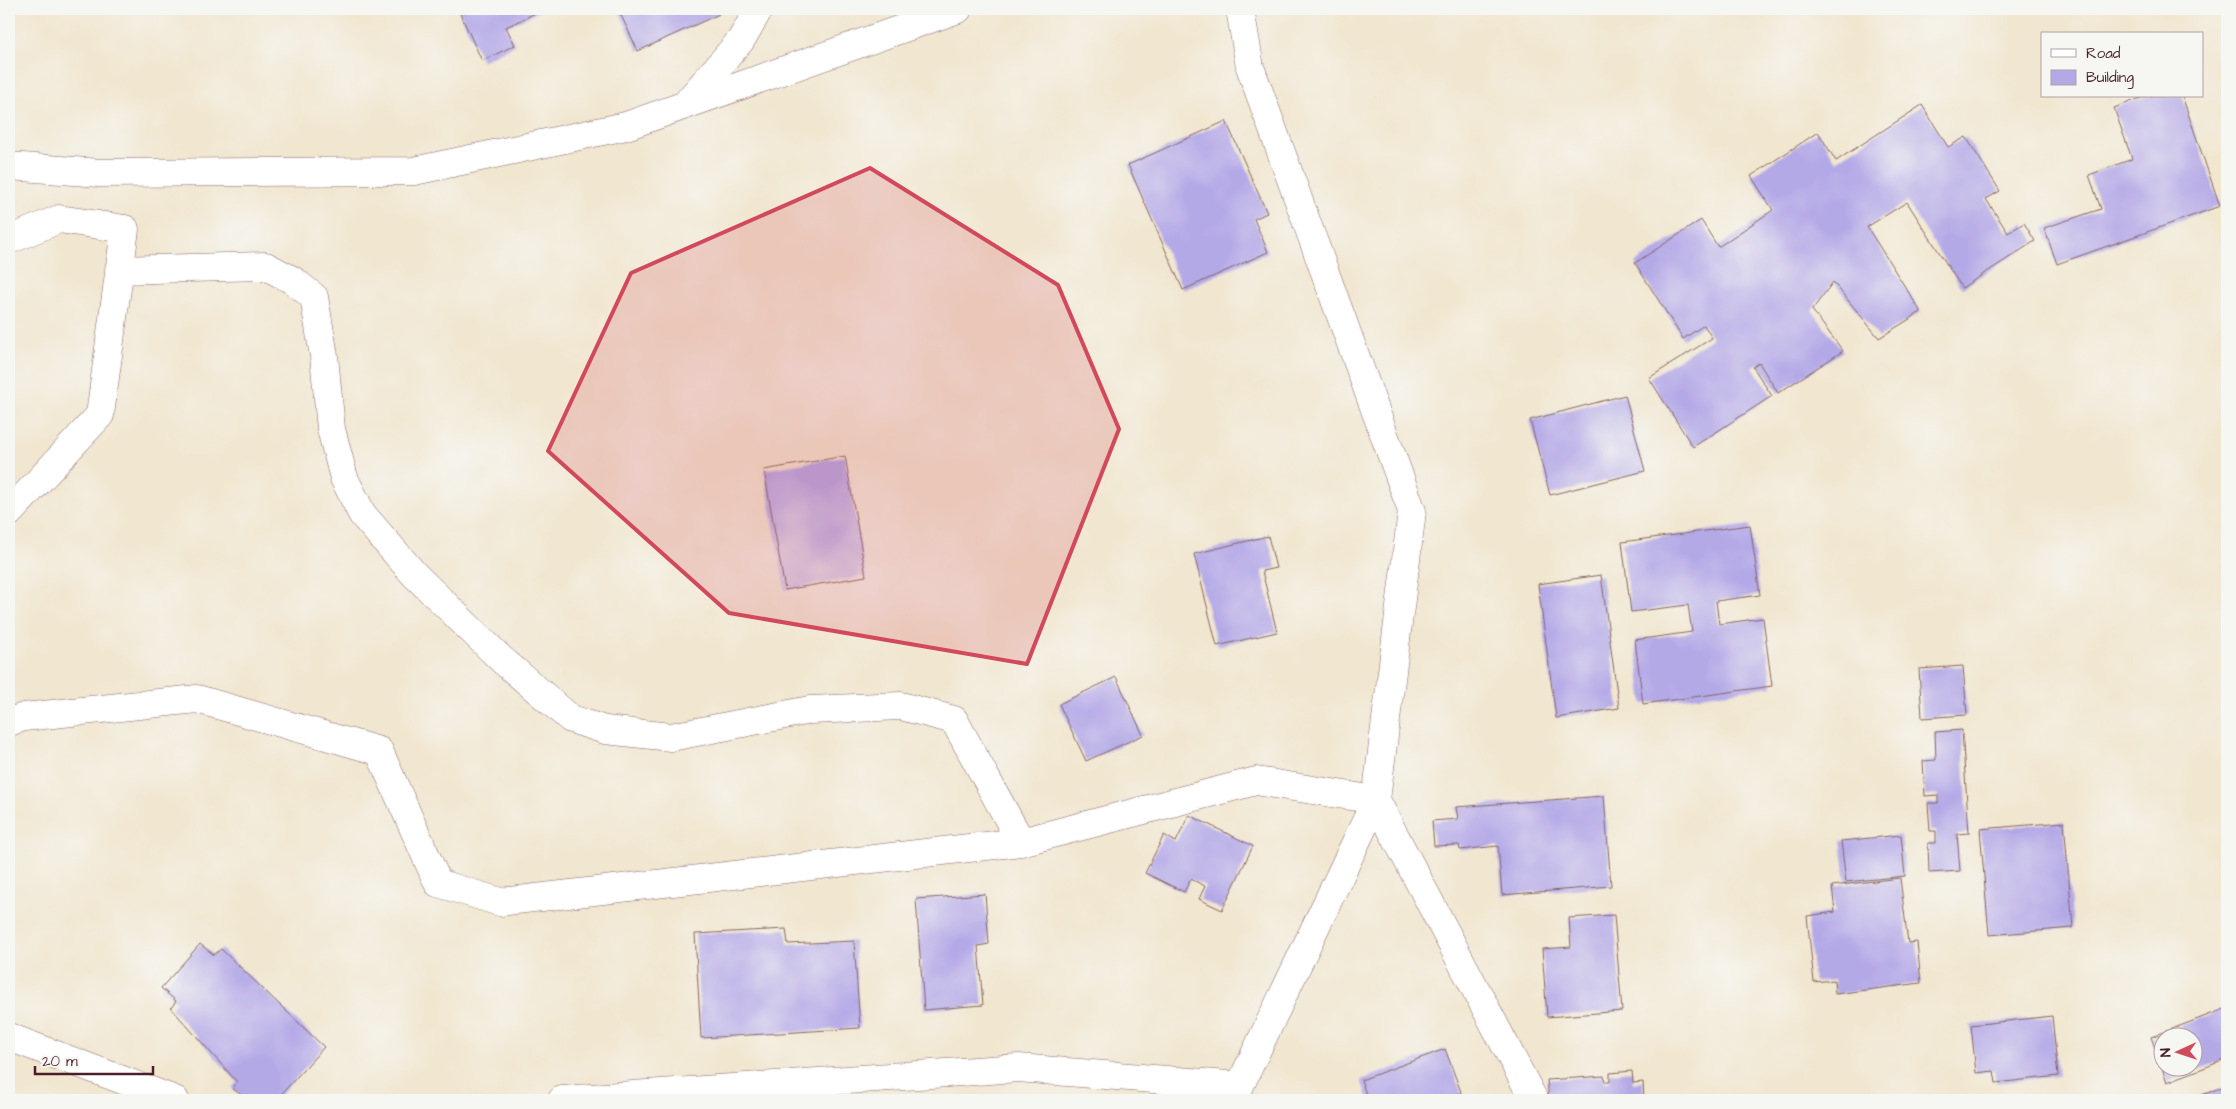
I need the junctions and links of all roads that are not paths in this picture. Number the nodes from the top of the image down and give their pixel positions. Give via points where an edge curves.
1 (759, 9) edge
2 (958, 9) edge
3 (1240, 9) edge
4 (684, 106) junction
5 (9, 166) edge
6 (9, 240) edge
7 (119, 270) junction
8 (9, 513) edge
9 (9, 722) edge
10 (1376, 800) junction
11 (1021, 842) junction
12 (9, 1037) edge
13 (1236, 1093) edge
14 (175, 1100) edge
15 (562, 1100) edge
16 (1534, 1100) edge

1 - 4 street via 741,40
2 - 4 street
3 - 10 street via 1250,67 1412,511
4 - 5 street via 626,126 414,171 100,173
6 - 7 street via 59,219 125,229
7 - 8 street via 100,415
7 - 11 street via 266,266 294,281 314,297 331,429 344,478 362,514 414,574 501,660 571,719 605,730 671,737 810,710 901,706 954,720
9 - 11 street via 24,717 197,699 379,751 438,883 500,902
10 - 11 street via 1256,781
10 - 13 street
10 - 16 street
12 - 14 street
13 - 15 street via 1018,1068

